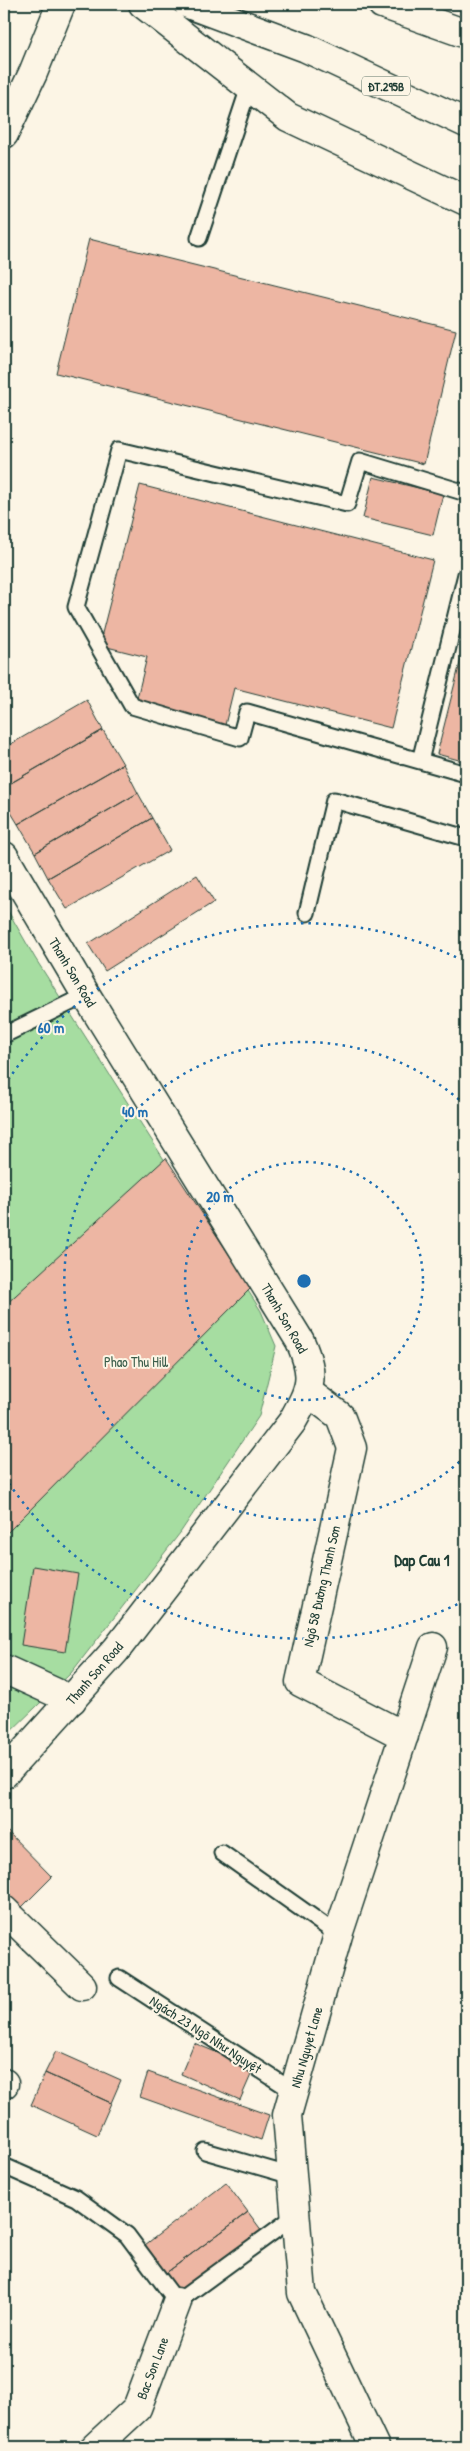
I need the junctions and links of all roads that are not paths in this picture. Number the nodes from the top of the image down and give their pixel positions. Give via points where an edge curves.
1 (61, 4) edge
2 (143, 4) edge
3 (188, 4) edge
4 (382, 4) edge
5 (462, 31) edge
6 (249, 87) junction
7 (466, 123) edge
8 (4, 134) edge
9 (466, 201) edge
10 (199, 238) dead end
11 (466, 492) edge
12 (466, 574) edge
13 (420, 761) junction
14 (466, 774) edge
15 (466, 838) edge
16 (4, 856) edge
17 (307, 912) dead end
18 (86, 995) junction
19 (4, 1035) edge
20 (308, 1392) junction
21 (433, 1647) dead end
22 (4, 1669) edge
23 (72, 1700) junction
24 (404, 1736) junction
25 (4, 1774) edge
26 (222, 1853) dead end
27 (4, 1910) edge
28 (338, 1935) junction
29 (119, 1978) dead end
30 (82, 1986) dead end
31 (293, 2091) junction
32 (205, 2151) dead end
33 (4, 2166) edge
34 (292, 2176) junction
35 (295, 2216) junction
36 (178, 2302) junction
37 (95, 2447) edge
38 (375, 2447) edge

1 - 8 street
2 - 6 street
3 - 7 street, ĐT.295B via 306,48
4 - 5 street
6 - 9 street via 288,117
6 - 10 lane
11 - 13 lane via 360,461 347,504 119,450 76,607 132,706 240,738 247,712
12 - 13 lane
13 - 14 lane
15 - 17 lane via 334,800
16 - 18 street, Thanh Son Road
18 - 19 lane
18 - 20 street, Thanh Son Road via 300,1341 310,1365
20 - 23 street, Thanh Son Road via 286,1430 116,1650
20 - 24 street, Ngõ 58 Đường Thanh Sơn via 340,1416 352,1448 300,1682
21 - 24 street, Nhu Nguyet Lane
22 - 23 street
23 - 25 street, Thanh Son Road
24 - 28 street, Nhu Nguyet Lane
26 - 28 lane
27 - 30 street
28 - 31 street, Nhu Nguyet Lane
29 - 31 lane, Ngách 23 Ngõ Như Nguyệt
31 - 34 street, Nhu Nguyet Lane via 287,2115
32 - 34 lane
33 - 36 lane via 76,2198 127,2235
34 - 35 street, Nhu Nguyet Lane
35 - 36 lane
35 - 38 street, Nhu Nguyet Lane via 302,2293
36 - 37 street, Bac Son Lane via 137,2408

